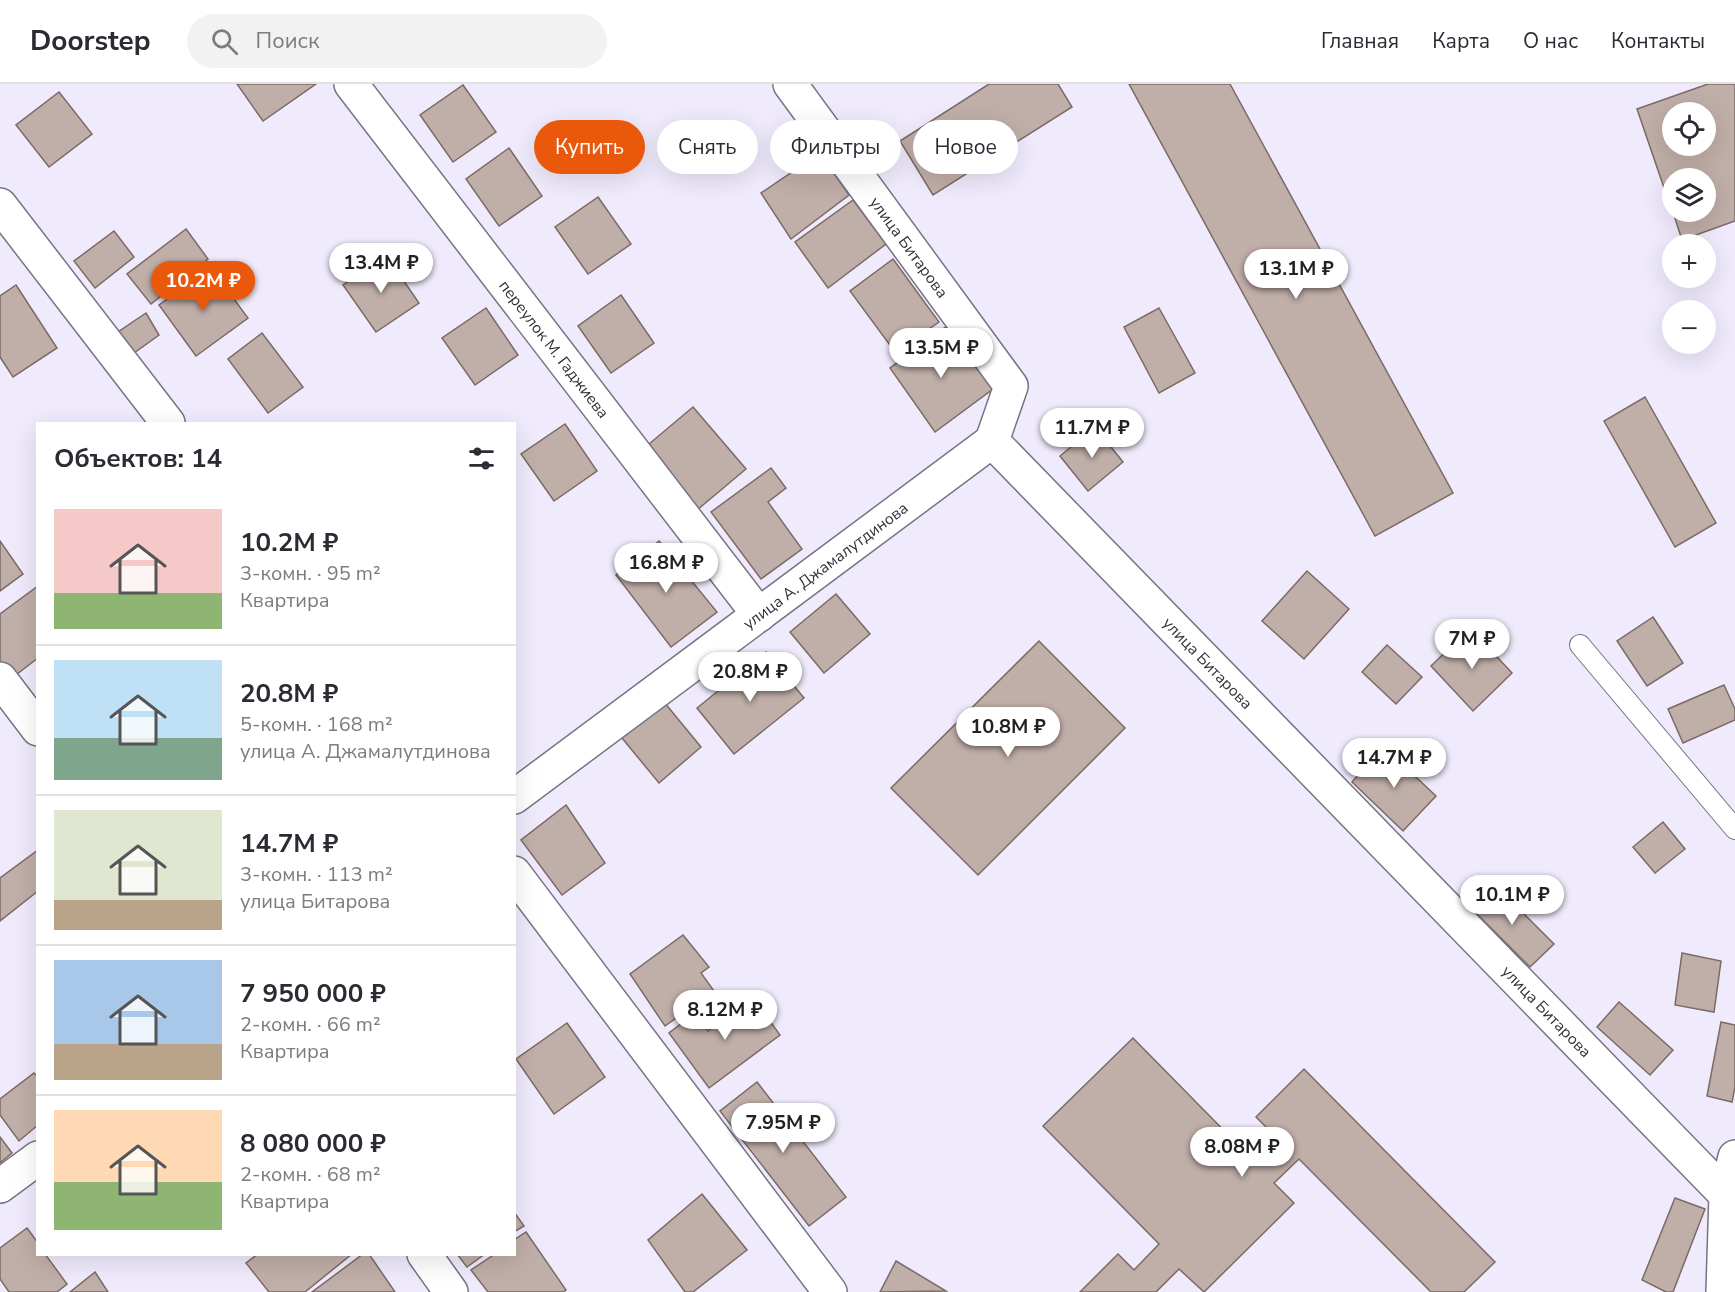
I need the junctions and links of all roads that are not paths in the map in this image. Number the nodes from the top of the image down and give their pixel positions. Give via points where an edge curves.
1 (351, 84) edge
2 (790, 84) edge
3 (0, 204) edge
4 (167, 422) edge
5 (992, 441) junction
6 (759, 615) junction
7 (1580, 645) dead end
8 (0, 680) edge
9 (36, 726) edge
10 (516, 796) edge
11 (1735, 829) edge
12 (516, 876) edge
13 (1735, 1157) edge
14 (36, 1159) edge
15 (0, 1186) edge
16 (1726, 1195) junction
17 (425, 1256) edge
18 (451, 1292) edge
19 (830, 1292) edge
20 (1723, 1292) edge

1 - 6 street, переулок М. Гаджиева
2 - 5 street, улица Битарова via 1011,386
3 - 4 street
5 - 6 street, улица А. Джамалутдинова
5 - 16 street, улица Битарова
6 - 10 street, улица А. Джамалутдинова
7 - 11 lane
8 - 9 street
12 - 19 street
13 - 16 street
14 - 15 street
16 - 20 street
17 - 18 street

